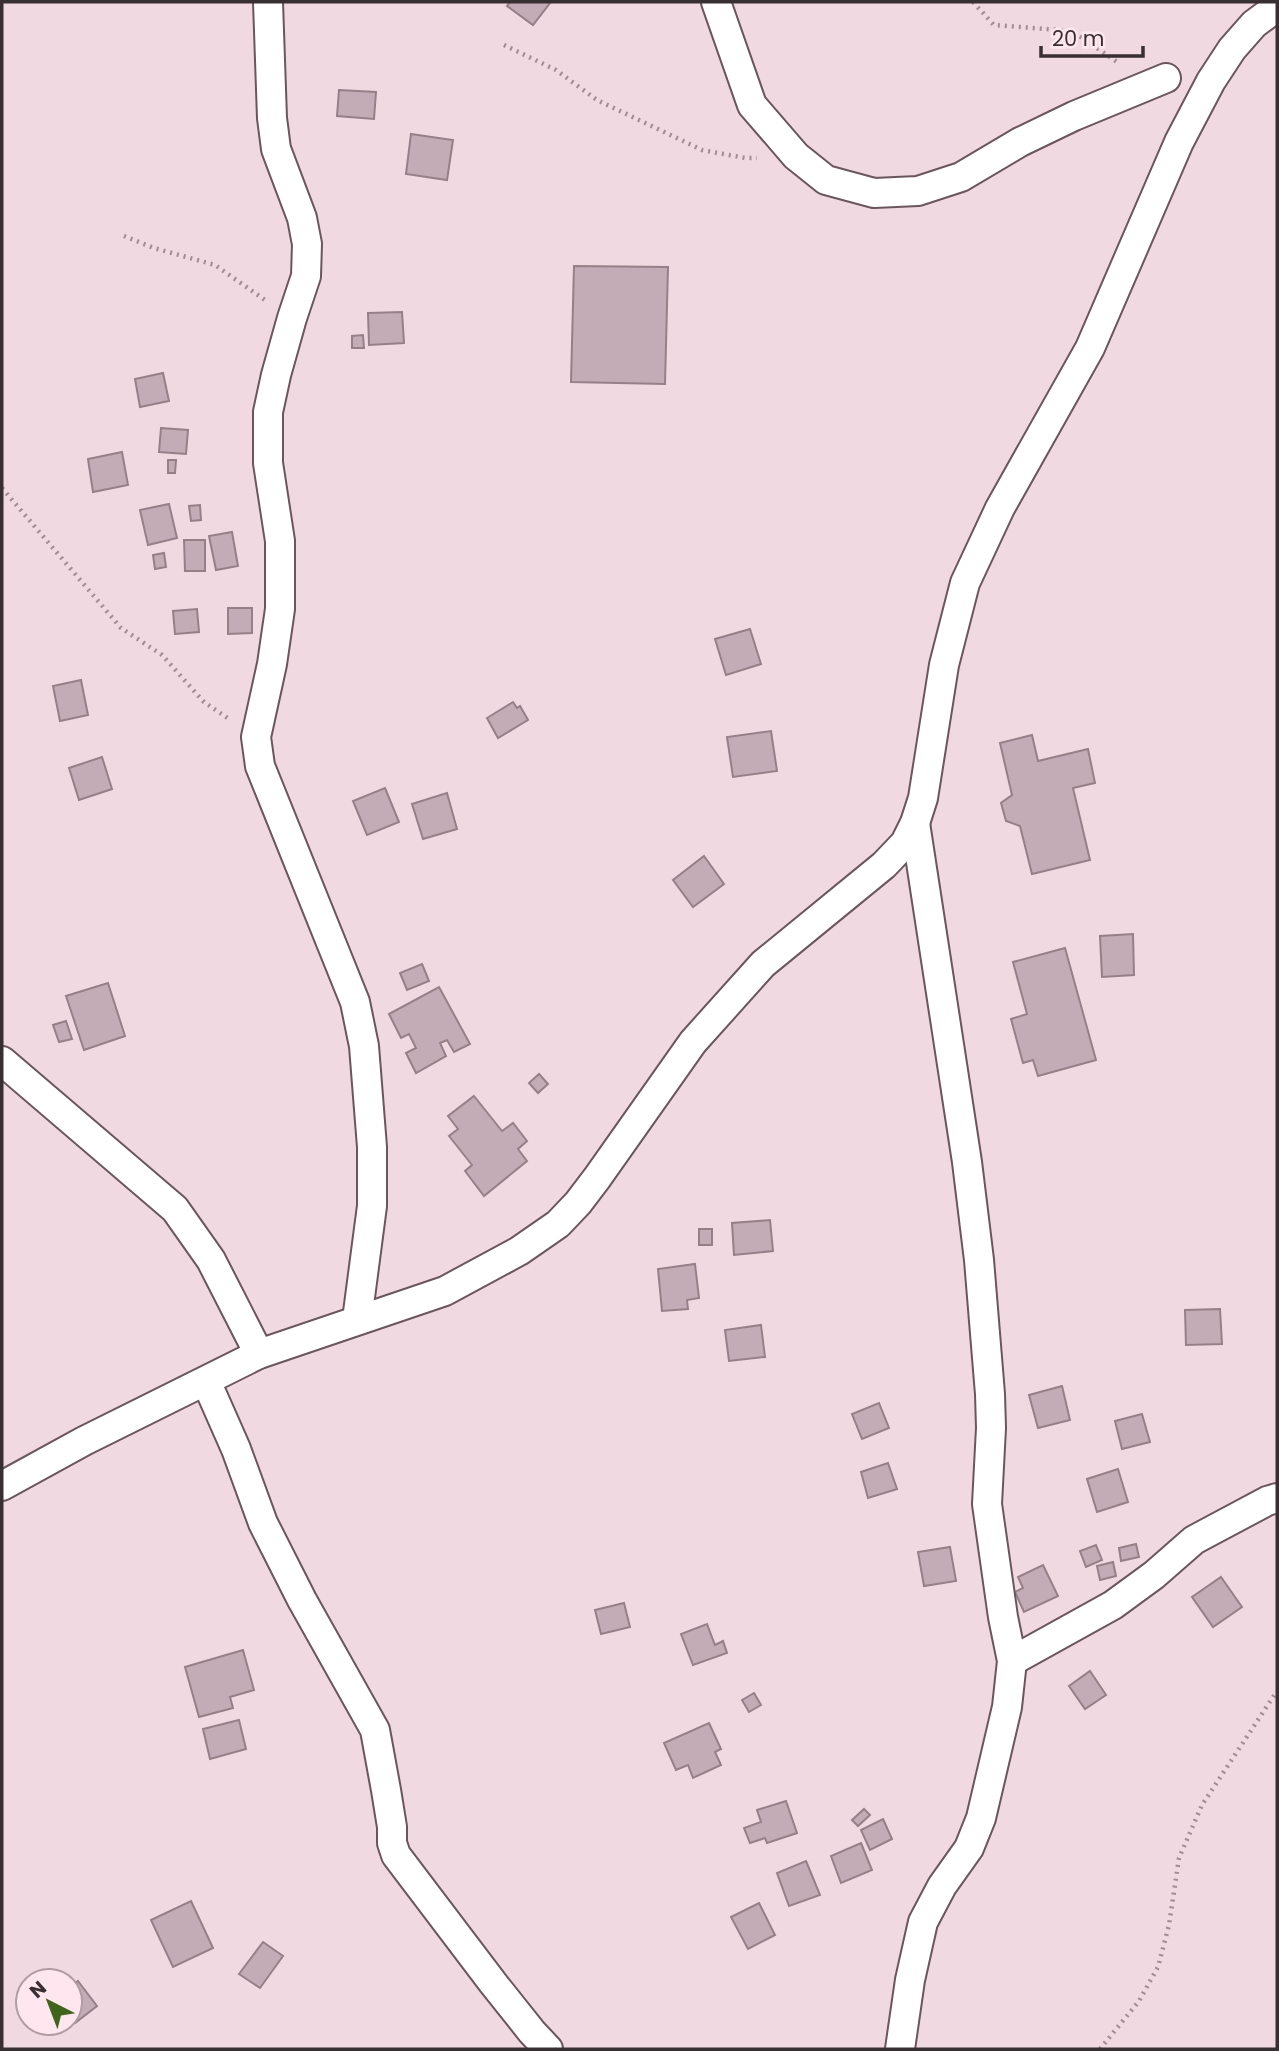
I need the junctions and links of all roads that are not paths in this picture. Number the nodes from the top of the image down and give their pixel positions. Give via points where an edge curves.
1 (268, 2) edge
2 (716, 2) edge
3 (1277, 7) edge
4 (1166, 78) road end
5 (915, 823) junction
6 (2, 1062) edge
7 (357, 1320) junction
8 (259, 1354) junction
9 (206, 1381) junction
10 (2, 1486) edge
11 (1277, 1498) edge
12 (1012, 1661) junction
13 (548, 2049) edge
14 (900, 2049) edge

1 - 7 street via 276,149 307,244 306,276 268,412 268,463 280,541 280,608 256,737 260,766 355,1002 364,1046 372,1206
2 - 4 street via 752,105 796,156 826,180 874,194 918,191 961,177 1074,116
3 - 5 street via 1246,32 1211,81 1179,142 1090,348 1000,508 965,583 944,665
5 - 7 street via 905,843 884,866 763,964 693,1042 584,1195 558,1224 445,1291
5 - 12 street via 979,1259 990,1394 987,1504
6 - 8 street via 175,1209 211,1260
7 - 8 street
8 - 9 street
9 - 10 street
9 - 13 street via 263,1523 375,1730 396,1855
11 - 12 street via 1194,1540 1136,1590
12 - 14 street via 1007,1707 981,1818 969,1848 923,1922

